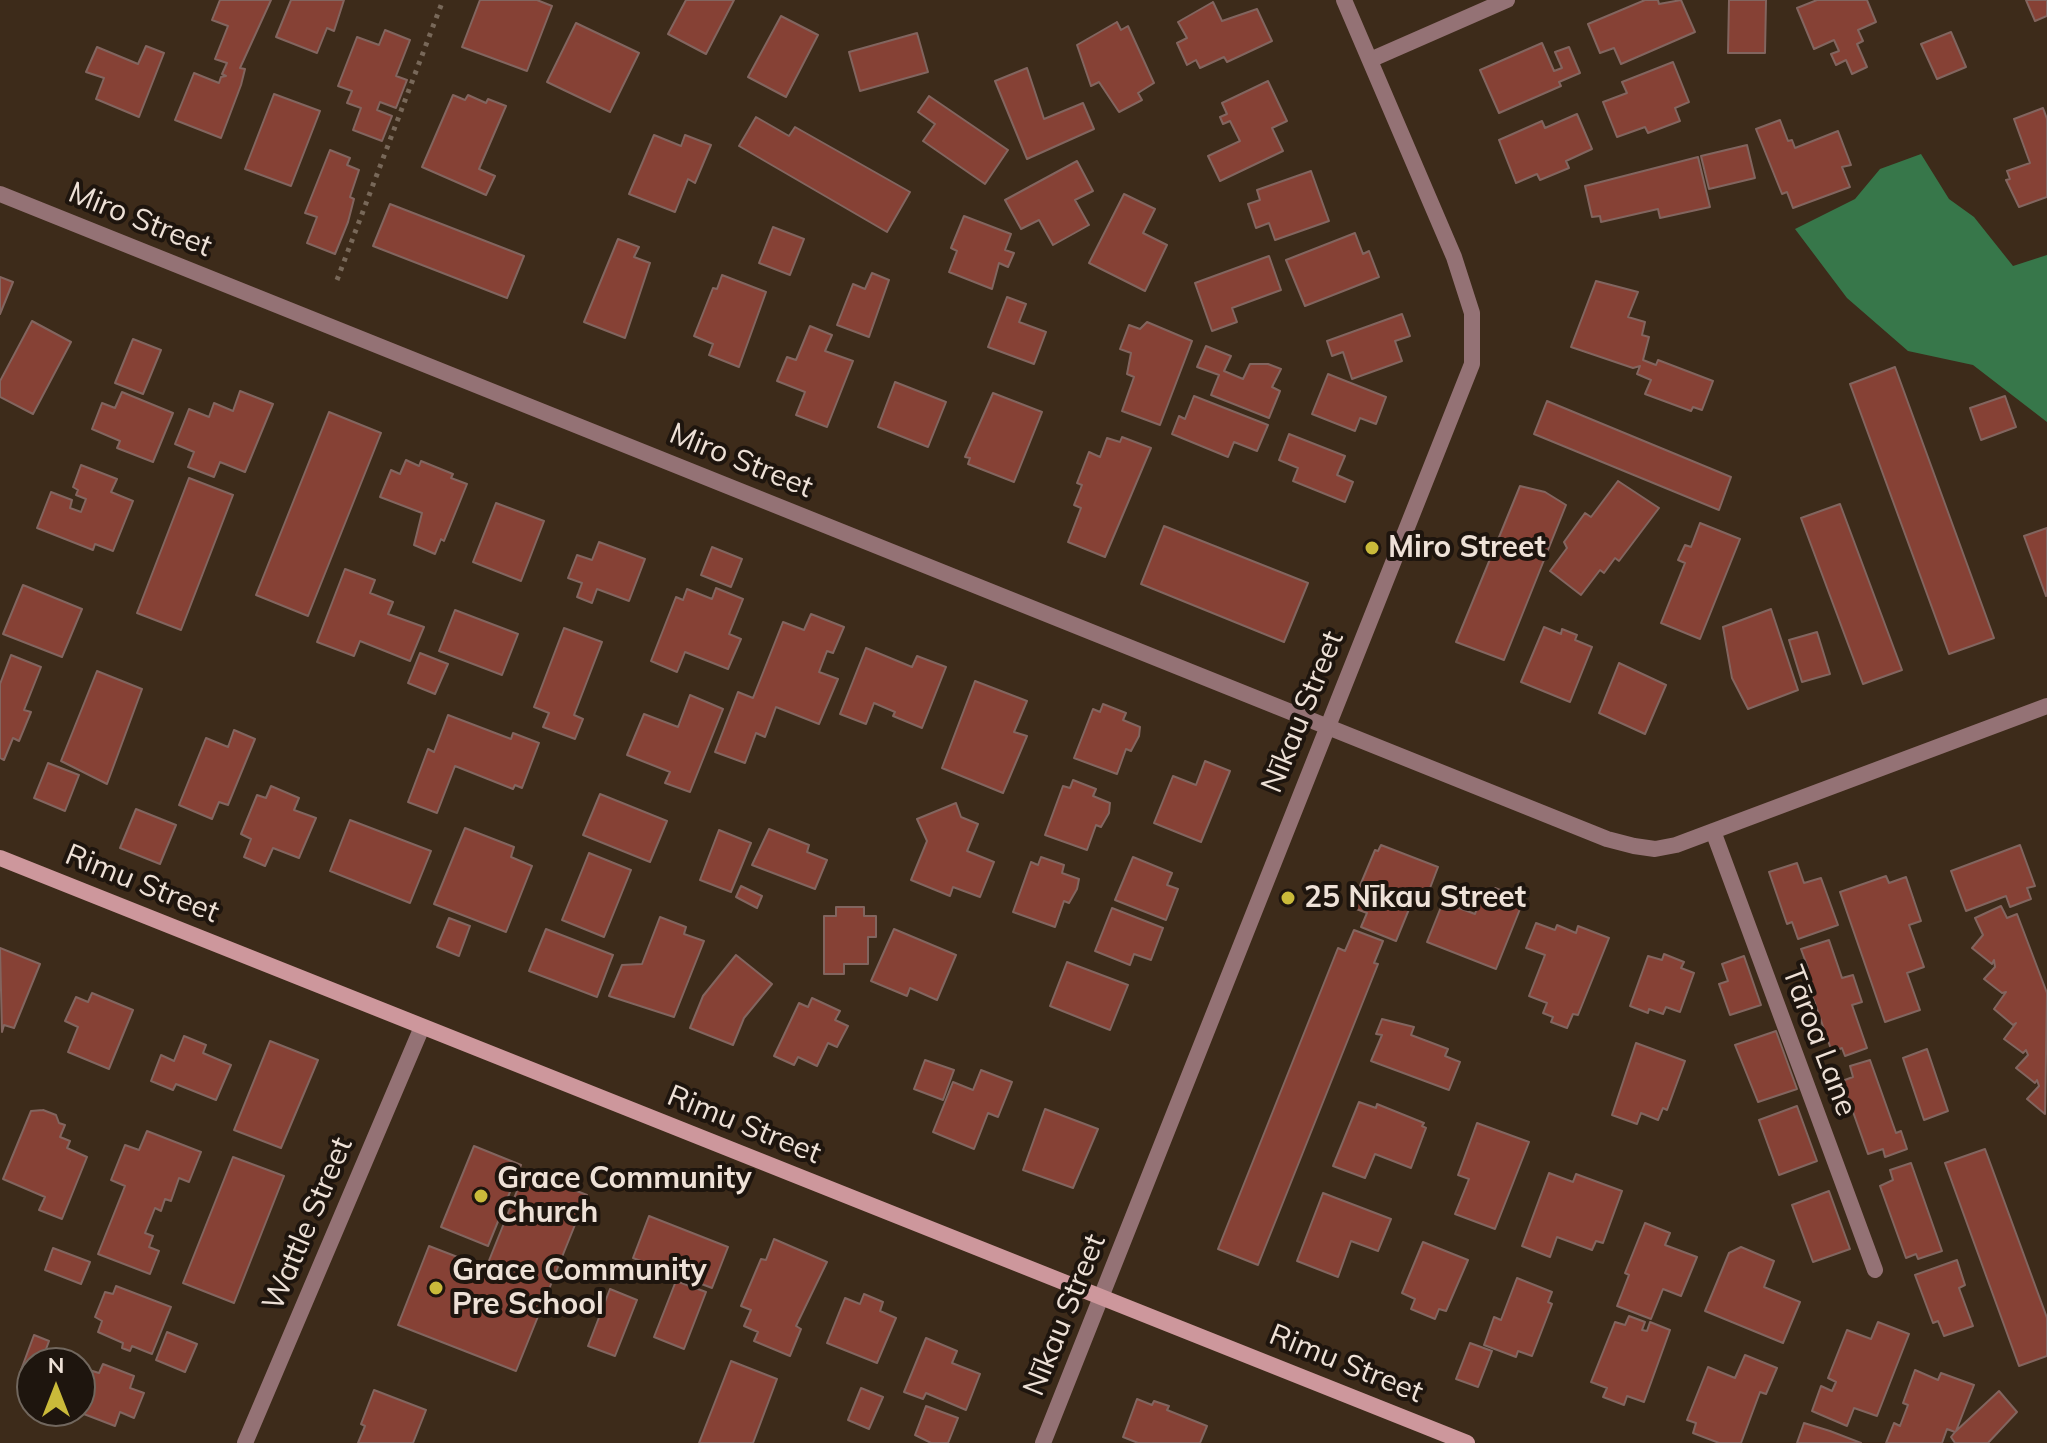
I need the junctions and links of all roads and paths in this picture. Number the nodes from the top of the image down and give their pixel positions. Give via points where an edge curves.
1 (443, 0) edge
2 (1344, 0) edge
3 (1507, 0) edge
4 (1370, 60) junction
5 (0, 194) edge
6 (337, 280) dead end
7 (2047, 706) edge
8 (1328, 727) junction
9 (1713, 831) junction
10 (0, 858) edge
11 (422, 1027) junction
12 (1875, 1270) dead end
13 (1103, 1297) junction
14 (245, 1443) edge
15 (1043, 1443) edge
16 (1467, 1443) edge

1 - 6 path
2 - 4 street, Nīkau Street
3 - 4 street
4 - 8 street, Nīkau Street via 1454,257 1474,336 1472,364
5 - 8 street, Miro Street
7 - 9 street, Miro Street
8 - 9 street, Miro Street via 1607,839 1655,849
8 - 13 street, Nīkau Street
9 - 12 street, Tāroa Lane
10 - 11 street, Rimu Street
11 - 13 street, Rimu Street
11 - 14 street, Wattle Street
13 - 15 street, Nīkau Street
13 - 16 street, Rimu Street

